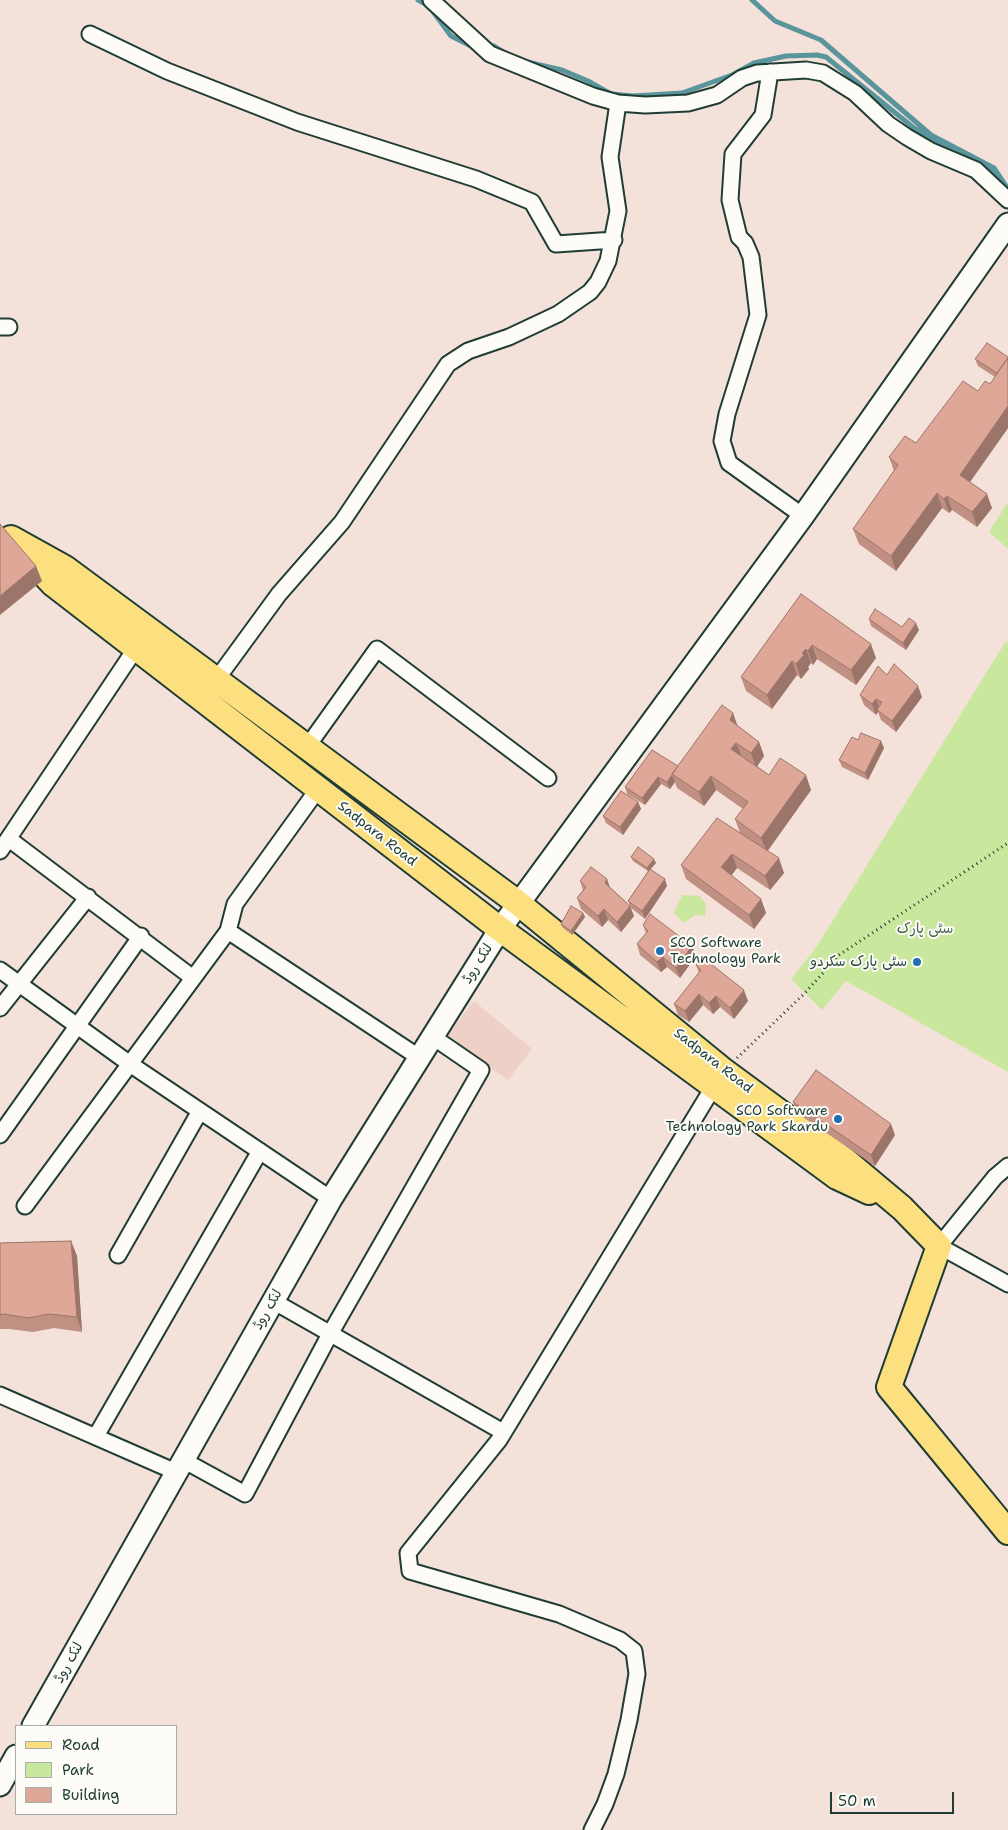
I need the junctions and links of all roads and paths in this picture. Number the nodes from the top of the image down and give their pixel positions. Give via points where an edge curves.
1 (432, 0) edge
2 (90, 34) dead end
3 (770, 72) junction
4 (618, 103) junction
5 (1008, 200) edge
6 (1008, 224) edge
7 (614, 240) junction
8 (802, 516) junction
9 (5, 532) edge
10 (136, 648) junction
11 (216, 680) junction
12 (203, 700) junction
13 (307, 747) junction
14 (548, 778) dead end
15 (318, 788) junction
16 (1008, 843) edge
17 (5, 845) edge
18 (88, 897) junction
19 (518, 903) junction
20 (500, 929) junction
21 (228, 931) junction
22 (141, 936) junction
23 (0, 970) edge
24 (193, 978) junction
25 (20, 984) junction
26 (0, 1008) edge
27 (78, 1025) junction
28 (433, 1037) junction
29 (420, 1058) junction
30 (130, 1064) junction
31 (719, 1079) junction
32 (200, 1111) junction
33 (0, 1135) edge
34 (260, 1151) junction
35 (1008, 1166) edge
36 (332, 1199) junction
37 (25, 1206) dead end
38 (939, 1246) junction
39 (118, 1255) dead end
40 (1008, 1284) edge
41 (273, 1301) junction
42 (330, 1334) junction
43 (0, 1395) edge
44 (503, 1432) junction
45 (96, 1436) junction
46 (180, 1466) junction
47 (1008, 1532) edge
48 (34, 1725) edge
49 (15, 1758) edge
50 (0, 1785) edge
51 (592, 1830) edge

1 - 4 street via 490,54
2 - 7 street via 167,71 297,122 476,179 532,202 556,244
3 - 4 street via 742,78 727,90 704,100 645,105
3 - 5 street via 806,70 830,75 888,124 931,151 976,170
3 - 8 street via 763,115 733,154 730,200 739,237 750,257 758,315 727,414 722,441 729,462
4 - 7 street via 610,157 618,211
6 - 8 main road, لنک روڈ
7 - 11 street via 598,282 575,304 509,337 468,351 448,364 342,522 279,594
8 - 19 main road, لنک روڈ
9 - 10 main road, Sadpara Road via 53,584
9 - 11 main road, Sadpara Road via 65,568
10 - 12 main road, Sadpara Road
10 - 17 street
11 - 12 street
11 - 13 main road, Sadpara Road
12 - 15 main road, Sadpara Road
13 - 14 street via 377,649
13 - 19 main road, Sadpara Road
15 - 20 main road, Sadpara Road
15 - 21 street via 235,904
16 - 31 path via 839,955
17 - 18 street
18 - 22 street
18 - 25 street
19 - 20 main road, لنک روڈ
19 - 31 main road, Sadpara Road
20 - 28 main road, لنک روڈ
20 - 31 main road, Sadpara Road
21 - 24 street
21 - 29 street
22 - 24 street
22 - 27 street
23 - 25 street
24 - 30 street
25 - 26 street
25 - 27 street
27 - 30 street
27 - 33 street
28 - 29 main road, لنک روڈ
28 - 42 street via 481,1070
29 - 36 main road, لنک روڈ
30 - 32 street
30 - 37 street
31 - 38 main road, Sadpara Road via 837,1177 902,1208
31 - 44 street
32 - 34 street
32 - 39 street
34 - 36 street
34 - 45 street
35 - 38 street via 995,1177
36 - 41 main road, لنک روڈ
38 - 40 street
38 - 47 main road via 888,1387
41 - 42 street
41 - 46 main road, لنک روڈ
42 - 44 street
42 - 46 street via 245,1494
43 - 45 street
44 - 51 street via 408,1553 410,1571 559,1614 620,1640 634,1651 637,1674 629,1720 616,1774
45 - 46 street
46 - 48 main road, لنک روڈ
49 - 50 main road

